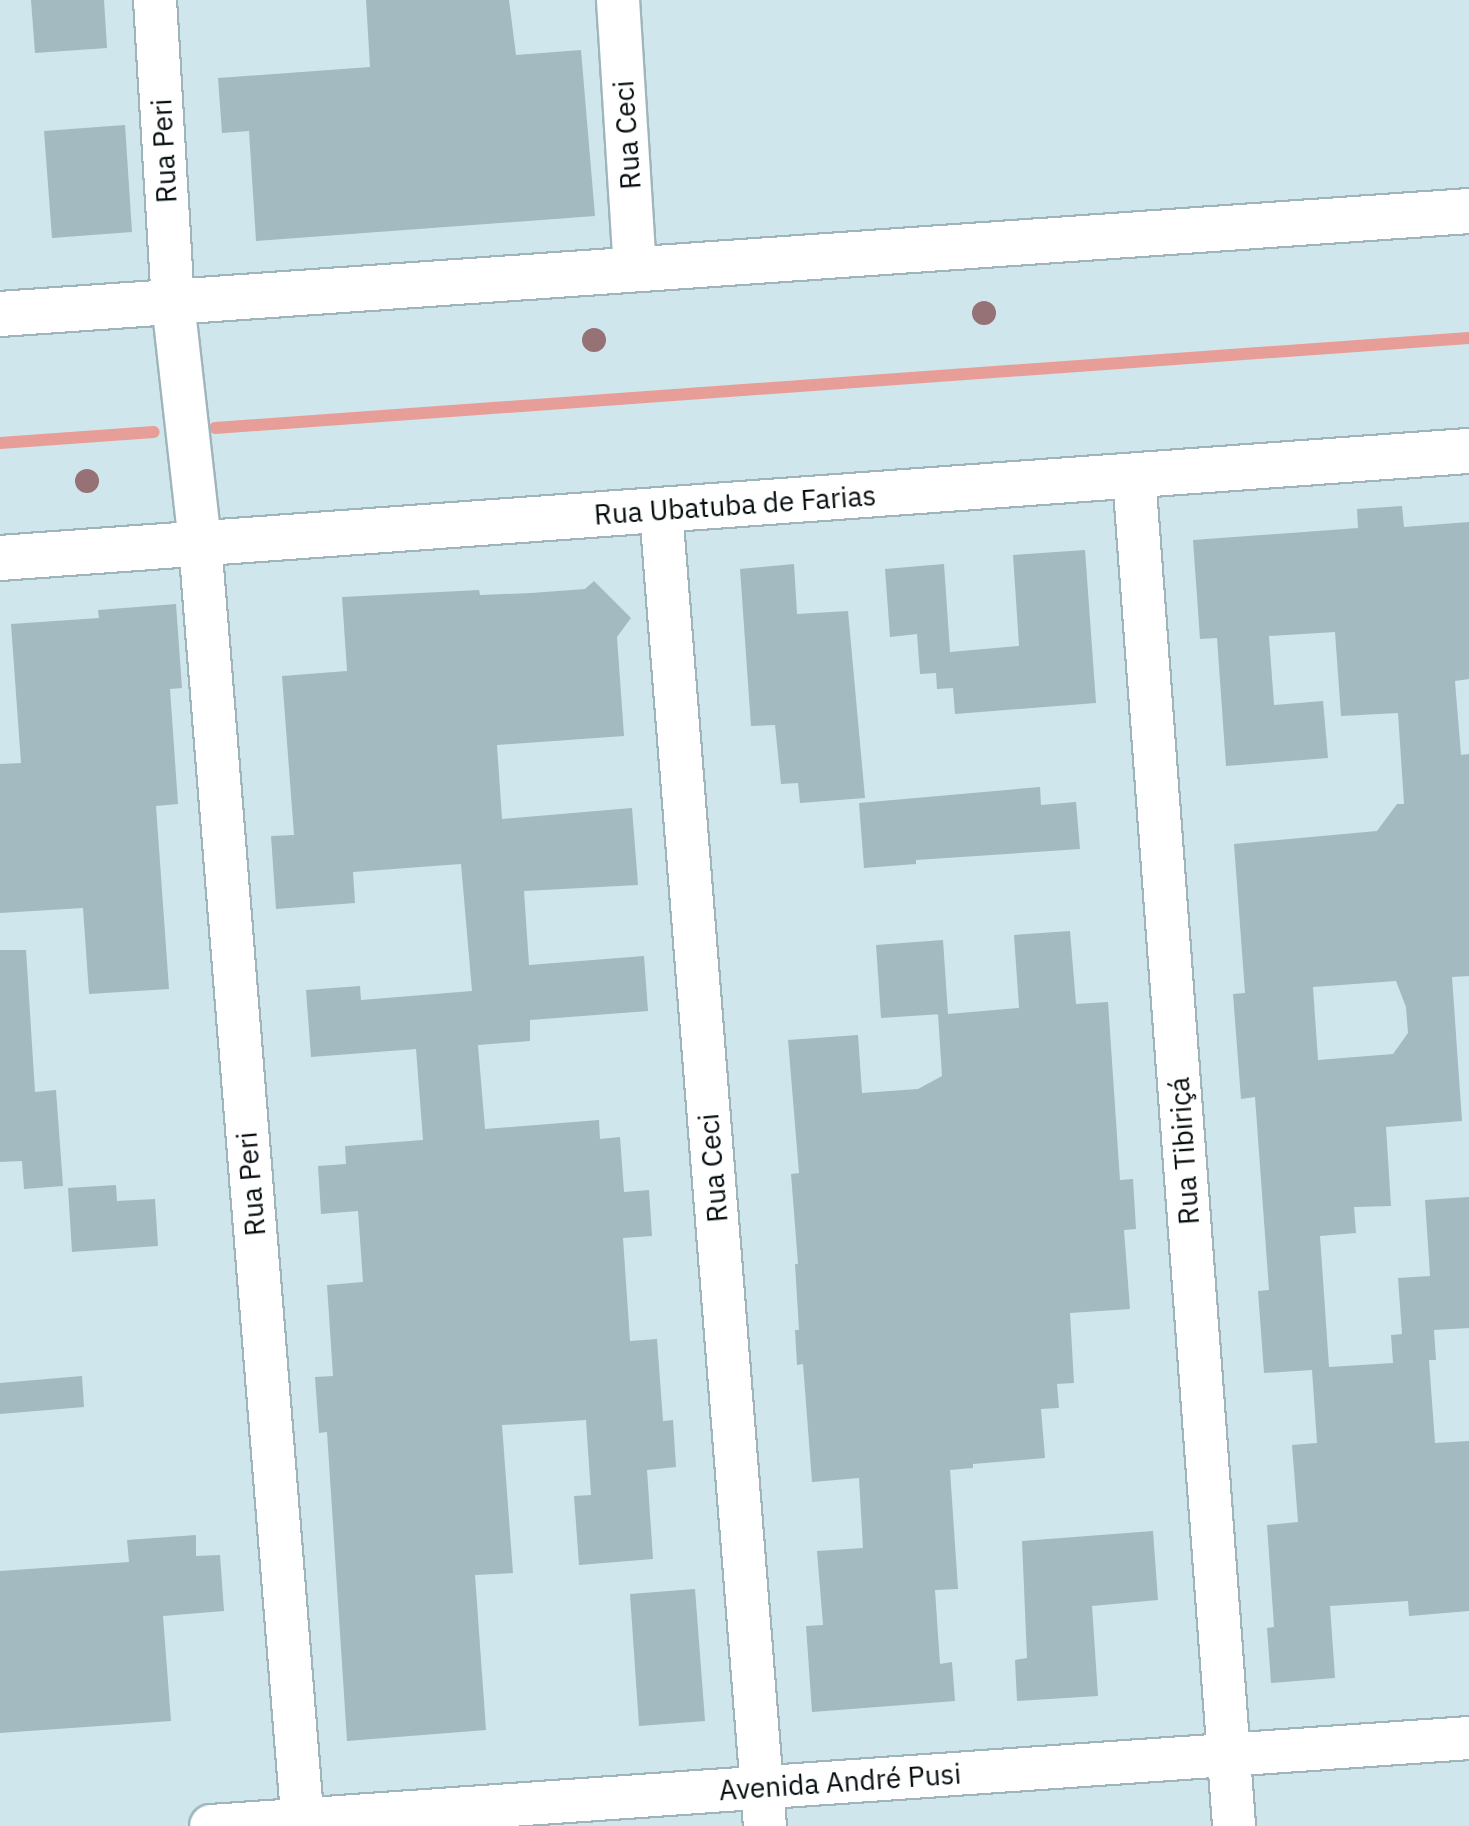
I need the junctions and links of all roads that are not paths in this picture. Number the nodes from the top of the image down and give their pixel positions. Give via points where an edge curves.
1 (155, 0) edge
2 (618, 0) edge
3 (1469, 211) edge
4 (635, 269) junction
5 (173, 302) junction
6 (0, 314) edge
7 (1469, 451) edge
8 (1134, 476) junction
9 (661, 511) junction
10 (200, 543) junction
11 (0, 558) edge
12 (1469, 1738) edge
13 (1229, 1755) junction
14 (764, 1807) edge
15 (302, 1823) edge
16 (211, 1826) edge
17 (1234, 1826) edge

1 - 5 street, Rua Peri
2 - 4 street, Rua Ceci
3 - 4 street
4 - 5 street
5 - 6 street
5 - 10 street, Rua Peri
7 - 8 street, Rua Ubatuba de Farias
8 - 9 street, Rua Ubatuba de Farias
8 - 13 street, Rua Tibiriçá
9 - 10 street, Rua Ubatuba de Farias
9 - 14 street, Rua Ceci
10 - 11 street, Rua Ubatuba de Farias
10 - 15 street, Rua Peri
12 - 13 street, Avenida André Pusi
13 - 14 street, Avenida André Pusi
13 - 17 street, Rua Tibiriçá
14 - 15 street, Avenida André Pusi
15 - 16 street, Avenida André Pusi

